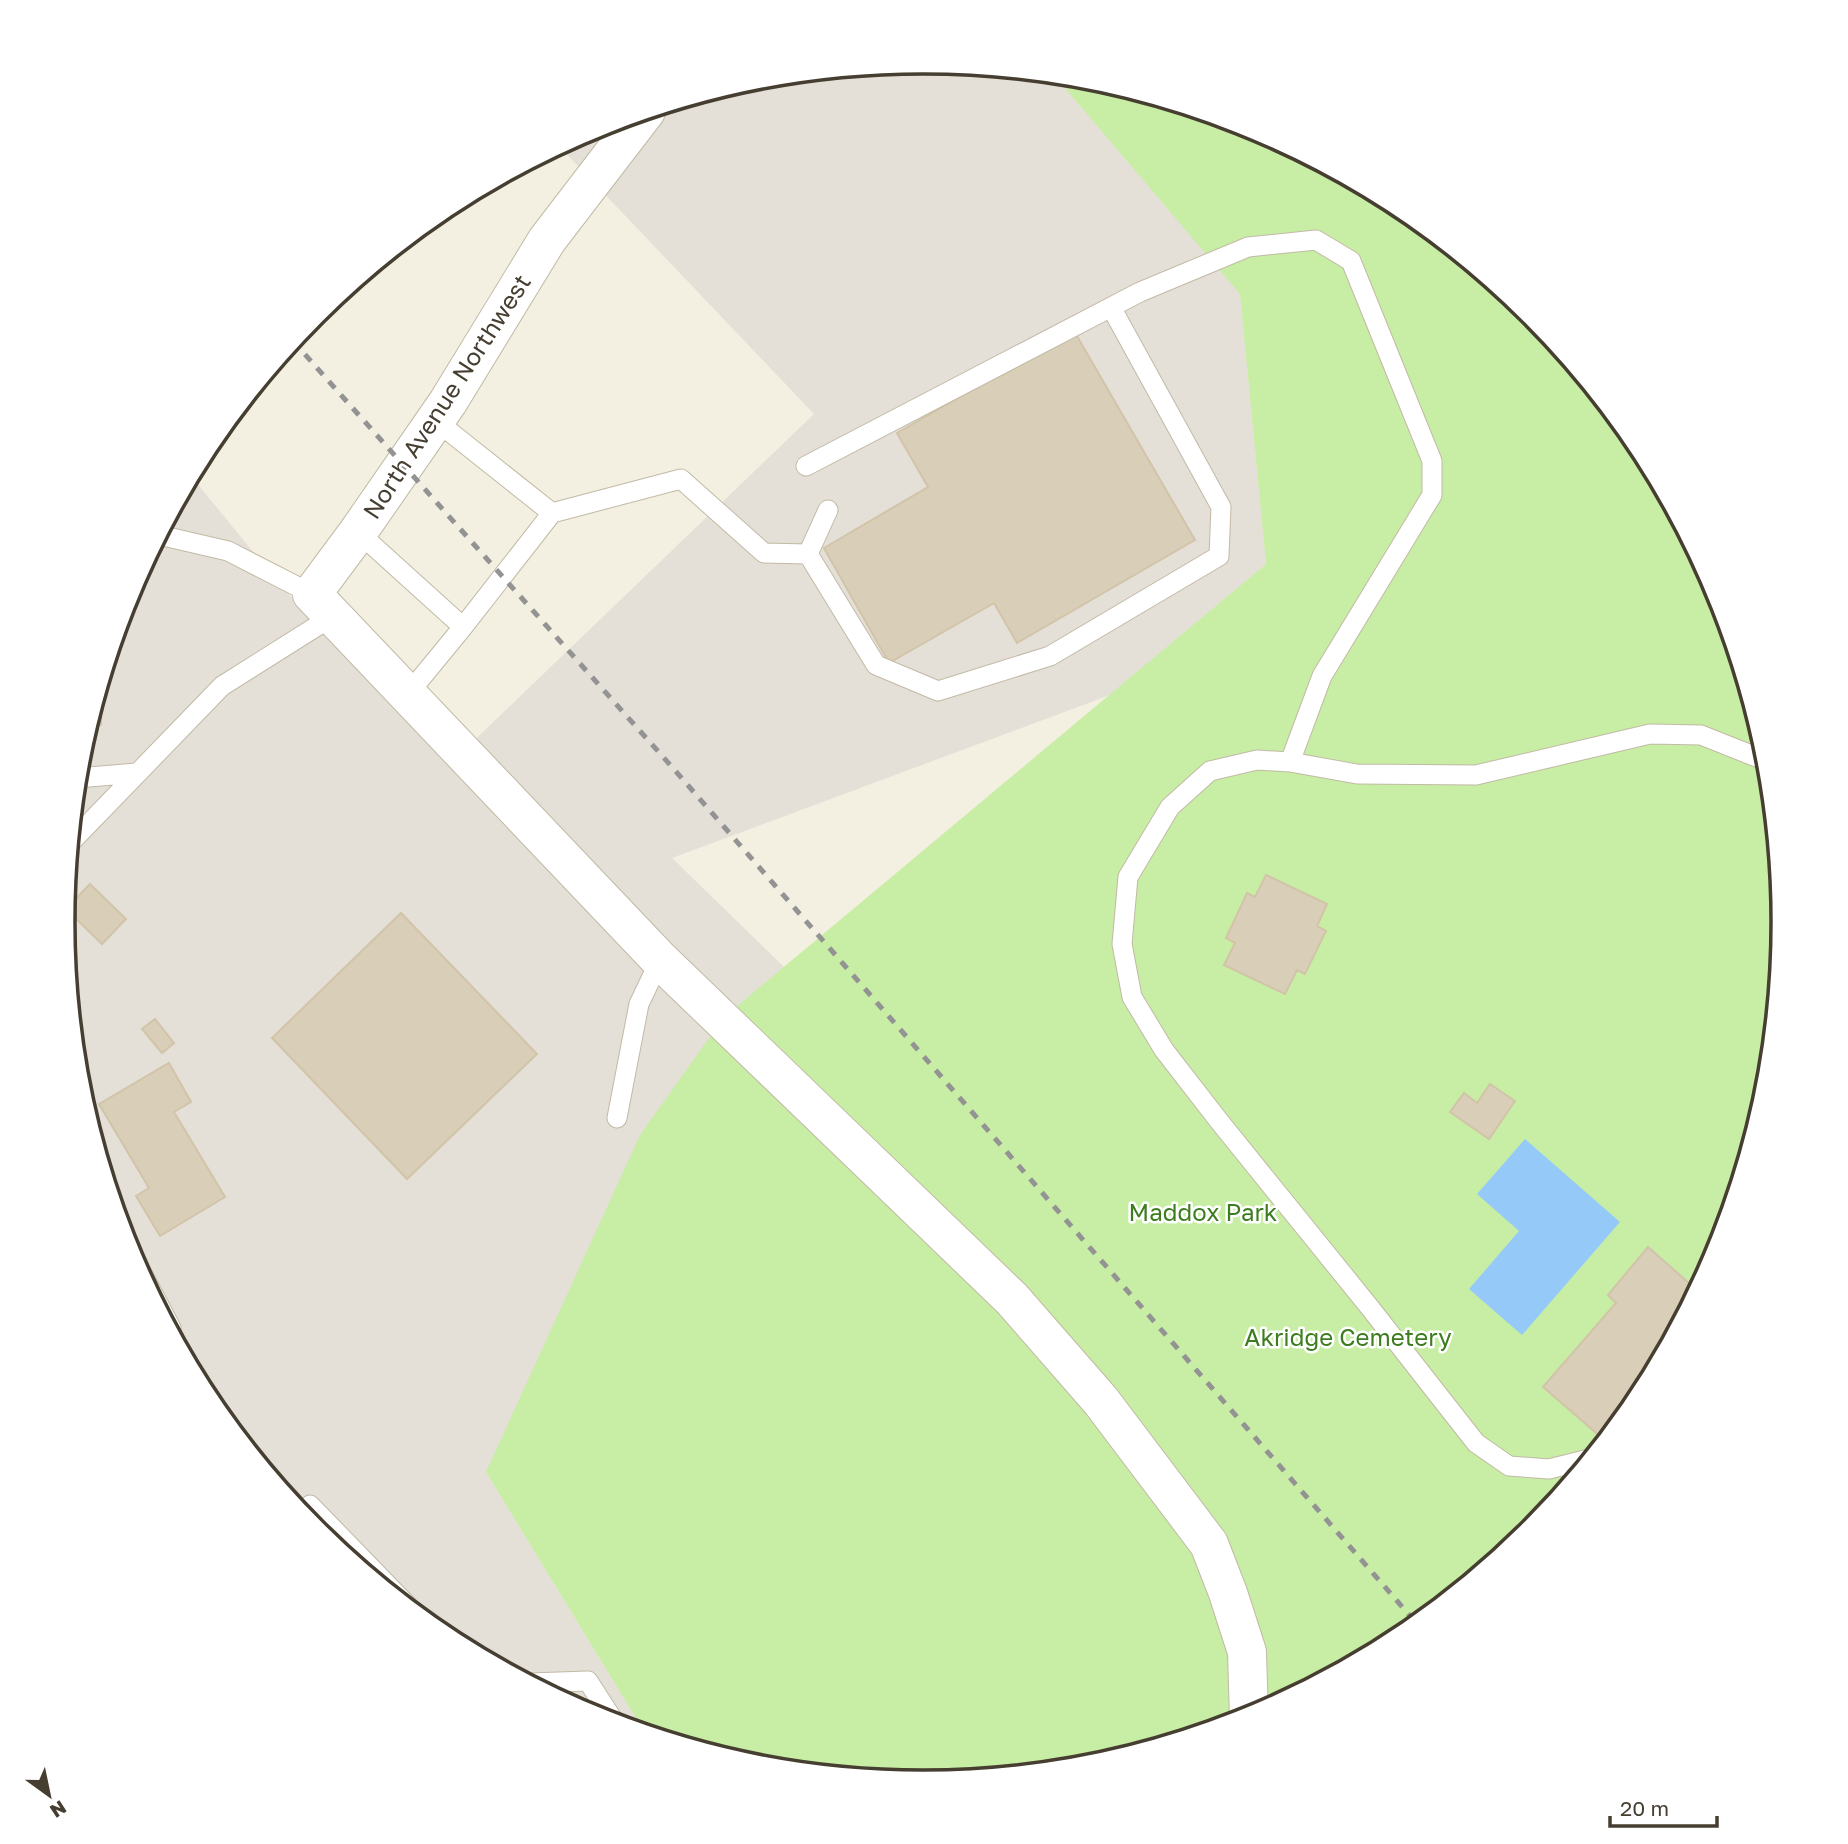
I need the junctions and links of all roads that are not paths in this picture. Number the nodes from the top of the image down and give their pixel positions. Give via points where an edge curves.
1 (636, 125) edge
2 (1111, 307) junction
3 (435, 420) junction
4 (806, 466) dead end
5 (828, 510) dead end
6 (552, 513) junction
7 (358, 533) junction
8 (168, 537) edge
9 (808, 554) junction
10 (322, 605) junction
11 (463, 626) junction
12 (398, 684) junction
13 (1756, 757) edge
14 (1290, 761) junction
15 (137, 773) junction
16 (89, 777) edge
17 (81, 832) edge
18 (660, 960) junction
19 (617, 1118) dead end
20 (1578, 1462) edge
21 (310, 1505) dead end
22 (349, 1545) edge
23 (548, 1682) edge
24 (1249, 1706) edge
25 (606, 1708) edge

1 - 3 street, North Avenue Northwest via 547,240
2 - 4 lane
2 - 9 lane via 1221,507 1219,556 1050,656 938,691 876,665
2 - 14 lane via 1248,247 1316,240 1351,261 1432,460 1432,495 1322,676
3 - 6 lane
3 - 7 street, North Avenue Northwest
5 - 9 lane
6 - 9 lane via 681,479 764,553
6 - 11 lane
7 - 10 street, North Avenue Northwest
7 - 11 lane
8 - 10 lane via 228,551
10 - 12 street
10 - 15 lane via 222,686
11 - 12 lane
12 - 18 street
13 - 14 lane via 1701,735 1650,734 1476,775 1357,774
14 - 20 lane via 1256,760 1210,771 1170,807 1128,877 1122,944 1132,997 1164,1050 1211,1111 1476,1443 1509,1466 1549,1469
15 - 16 lane
15 - 17 lane
18 - 19 lane via 639,1004
18 - 24 street via 1012,1298 1101,1401 1209,1544 1247,1653
21 - 22 lane
23 - 25 lane via 588,1681

